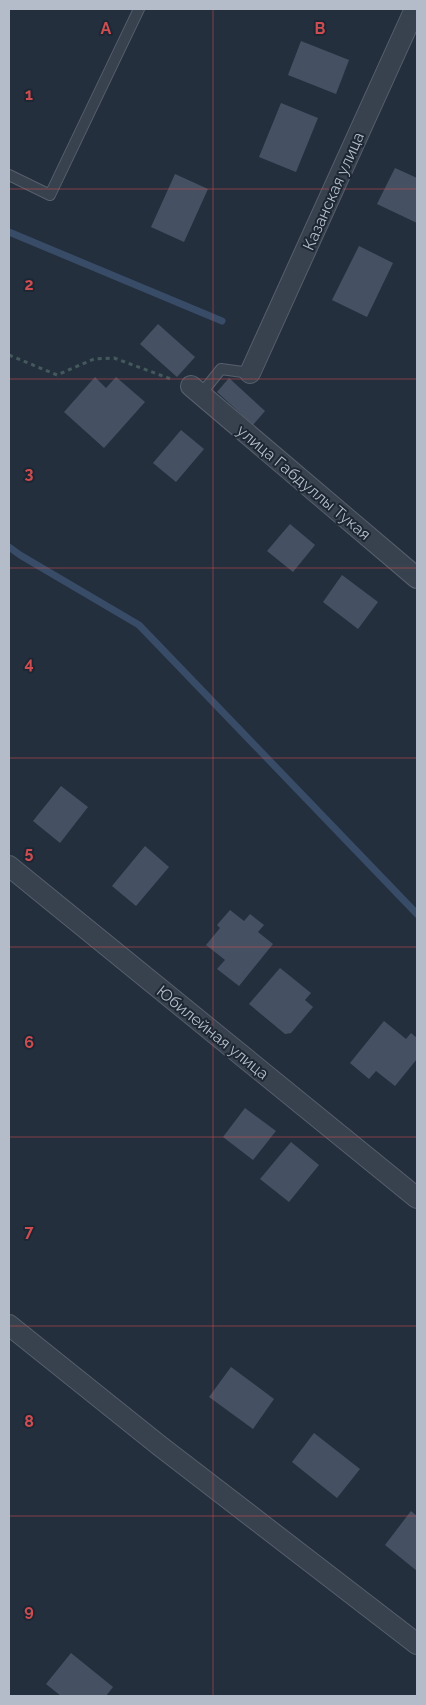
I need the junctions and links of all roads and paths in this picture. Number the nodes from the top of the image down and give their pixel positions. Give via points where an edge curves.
1 (139, 9) edge
2 (415, 9) edge
3 (9, 175) edge
4 (9, 355) edge
5 (250, 373) joint
6 (196, 390) junction
7 (417, 578) edge
8 (9, 866) edge
9 (417, 1198) edge
10 (9, 1325) edge
11 (417, 1644) edge

1 - 3 lane via 50,195
2 - 5 street, Казанская улица
4 - 6 path via 57,375 94,359 114,358
5 - 6 lane via 221,369
6 - 7 street, улица Габдуллы Тукая
8 - 9 street, Юбилейная улица
10 - 11 street

